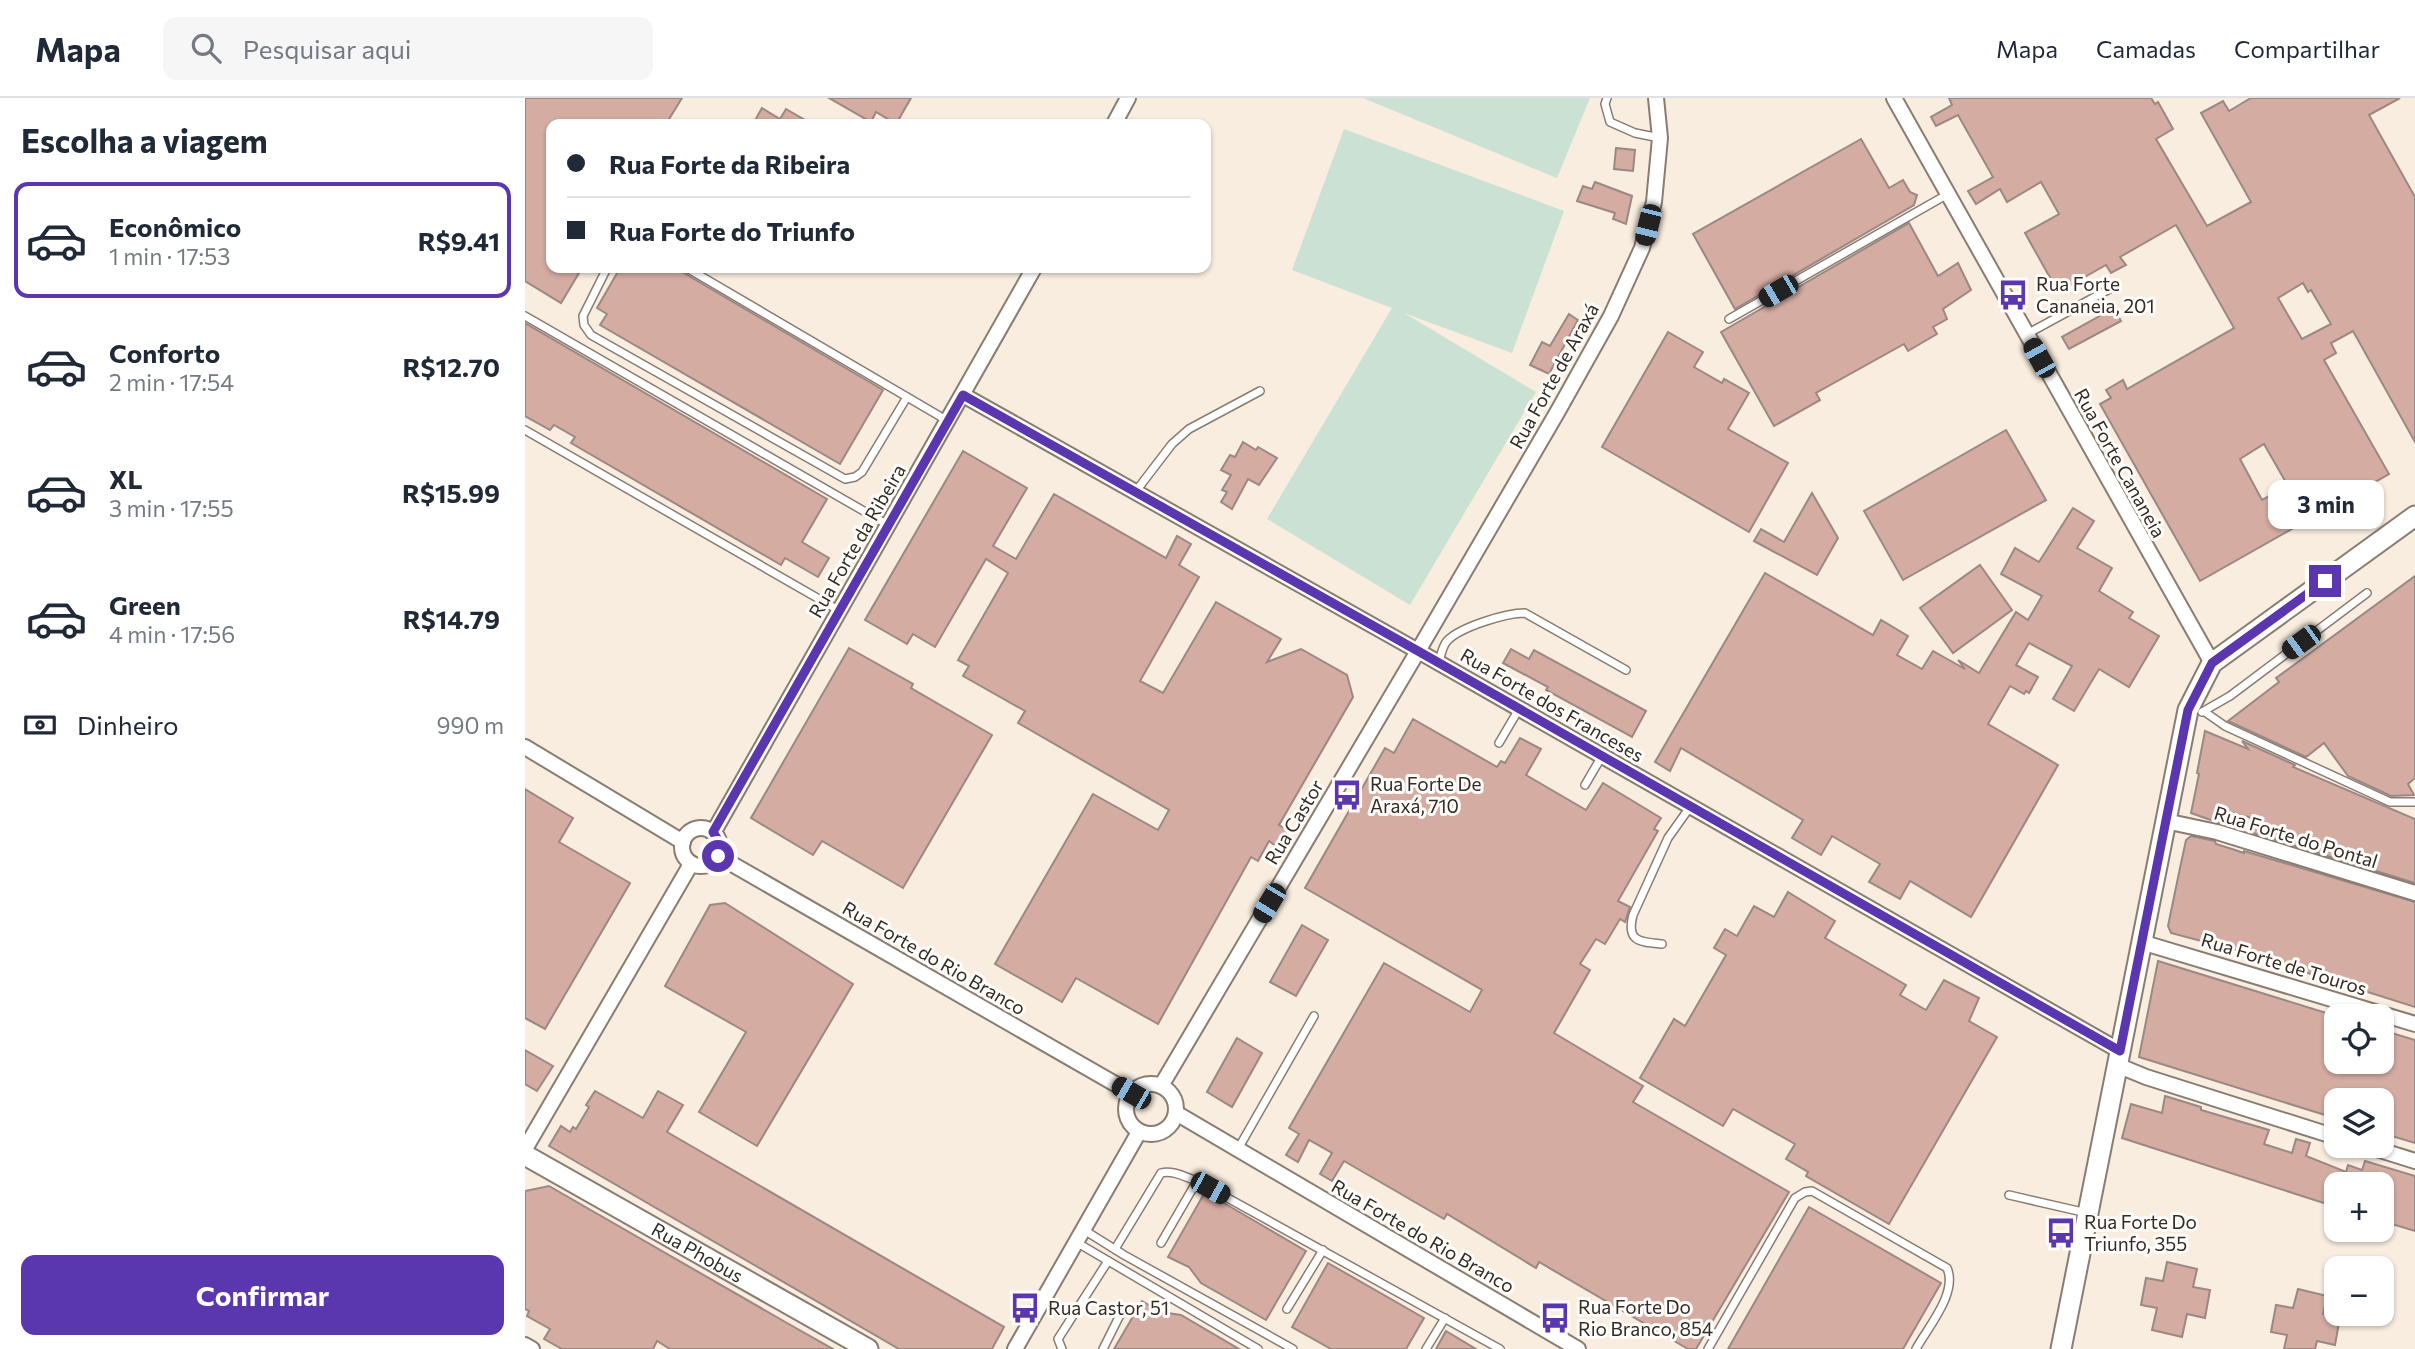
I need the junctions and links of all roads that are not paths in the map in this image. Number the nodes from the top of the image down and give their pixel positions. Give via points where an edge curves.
1 (1128, 98) edge
2 (1607, 98) edge
3 (1656, 98) edge
4 (1894, 98) edge
5 (1117, 119) edge
6 (1660, 138) junction
7 (1948, 194) junction
8 (604, 273) edge
9 (696, 273) edge
10 (1031, 273) edge
11 (2115, 286) dead end
12 (525, 316) edge
13 (1729, 318) dead end
14 (2026, 335) junction
15 (1261, 391) dead end
16 (963, 395) junction
17 (907, 397) junction
18 (948, 421) junction
19 (525, 430) edge
20 (1136, 491) junction
21 (2415, 516) edge
22 (888, 526) junction
23 (2367, 593) dead end
24 (840, 611) junction
25 (1418, 651) junction
26 (1439, 663) junction
27 (2212, 663) junction
28 (1626, 670) dead end
29 (1520, 709) junction
30 (2196, 711) junction
31 (1499, 743) dead end
32 (525, 747) edge
33 (1602, 755) junction
34 (1584, 785) dead end
35 (2415, 802) edge
36 (1690, 807) junction
37 (2165, 821) junction
38 (713, 832) junction
39 (683, 842) junction
40 (718, 856) junction
41 (691, 864) junction
42 (2415, 893) edge
43 (2141, 942) junction
44 (1662, 944) dead end
45 (1314, 1016) dead end
46 (2415, 1024) edge
47 (2118, 1058) junction
48 (1161, 1086) junction
49 (1131, 1093) junction
50 (1176, 1113) junction
51 (1139, 1132) junction
52 (2324, 1133) edge
53 (1237, 1149) junction
54 (525, 1152) edge
55 (2394, 1154) edge
56 (2415, 1161) edge
57 (1197, 1181) junction
58 (2009, 1195) dead end
59 (2087, 1213) junction
60 (1080, 1236) junction
61 (1161, 1243) dead end
62 (1115, 1249) junction
63 (1323, 1250) junction
64 (1108, 1261) junction
65 (1123, 1309) dead end
66 (1287, 1309) dead end
67 (1445, 1318) junction
68 (1260, 1330) junction
69 (525, 1345) edge
70 (1254, 1347) edge
71 (532, 1349) edge
72 (868, 1349) edge
73 (1015, 1349) edge
74 (1062, 1349) edge
75 (1103, 1349) edge
76 (1293, 1349) edge
77 (1426, 1349) edge
78 (1500, 1349) edge
79 (1578, 1349) edge
80 (1708, 1349) edge
81 (1916, 1349) edge
82 (2060, 1349) edge

1 - 5 street
2 - 6 lane via 1610,122 1635,134
3 - 6 street, Rua Forte de Araxá
4 - 7 street, Rua Forte Cananeia
6 - 25 street, Rua Forte de Araxá via 1654,202 1642,248 1611,316
7 - 13 lane
7 - 14 street, Rua Forte Cananeia
8 - 17 lane via 583,316 591,335 845,479 862,472
9 - 17 lane
10 - 16 street, Rua Forte da Ribeira
11 - 14 lane
12 - 22 lane
14 - 27 street, Rua Forte Cananeia
15 - 20 lane via 1189,429
16 - 18 street, Rua Forte da Ribeira
16 - 20 street, Rua Forte dos Franceses
17 - 18 lane
18 - 22 street, Rua Forte da Ribeira
19 - 24 lane
20 - 25 street, Rua Forte dos Franceses
21 - 27 street
22 - 24 street, Rua Forte da Ribeira
23 - 30 lane via 2230,696
24 - 38 street, Rua Forte da Ribeira
25 - 26 street, Rua Forte dos Franceses
25 - 48 street, Rua Castor
26 - 28 lane via 1443,646 1459,633 1510,613 1525,613
26 - 29 street, Rua Forte dos Franceses
27 - 30 street
29 - 31 lane
29 - 33 street, Rua Forte dos Franceses
30 - 35 lane via 2390,802
30 - 37 street
32 - 39 street
33 - 34 lane
33 - 36 street, Rua Forte dos Franceses
36 - 44 lane via 1668,838 1630,929 1641,942
36 - 47 street, Rua Forte dos Franceses
37 - 42 street, Rua Forte do Pontal via 2217,832
37 - 43 street
38 - 39 street via 695,829
38 - 40 street via 720,843
39 - 41 street via 683,854
40 - 41 street via 704,867
40 - 49 street, Rua Forte do Rio Branco
41 - 54 street
43 - 46 street, Rua Forte de Touros
43 - 47 street
45 - 53 lane
47 - 52 street, Rua Forte dos Franceses via 2146,1077
47 - 59 street
48 - 49 street via 1145,1084
48 - 50 street via 1173,1097
49 - 51 street via 1126,1117
50 - 51 street via 1161,1133
50 - 53 street, Rua Forte do Rio Branco
51 - 60 street
53 - 79 street, Rua Forte do Rio Branco
54 - 72 street, Rua Phobus
55 - 56 street
57 - 61 lane
57 - 62 lane via 1161,1173
57 - 63 lane
58 - 59 lane
59 - 82 street
60 - 62 lane
60 - 64 lane
60 - 73 street
62 - 68 lane
63 - 66 lane
63 - 67 lane
64 - 70 lane
64 - 74 lane via 1058,1339
65 - 75 lane
67 - 77 lane
67 - 78 lane
68 - 70 lane
68 - 76 lane
69 - 71 street
80 - 81 lane via 1795,1198 1812,1191 1947,1268 1949,1291

